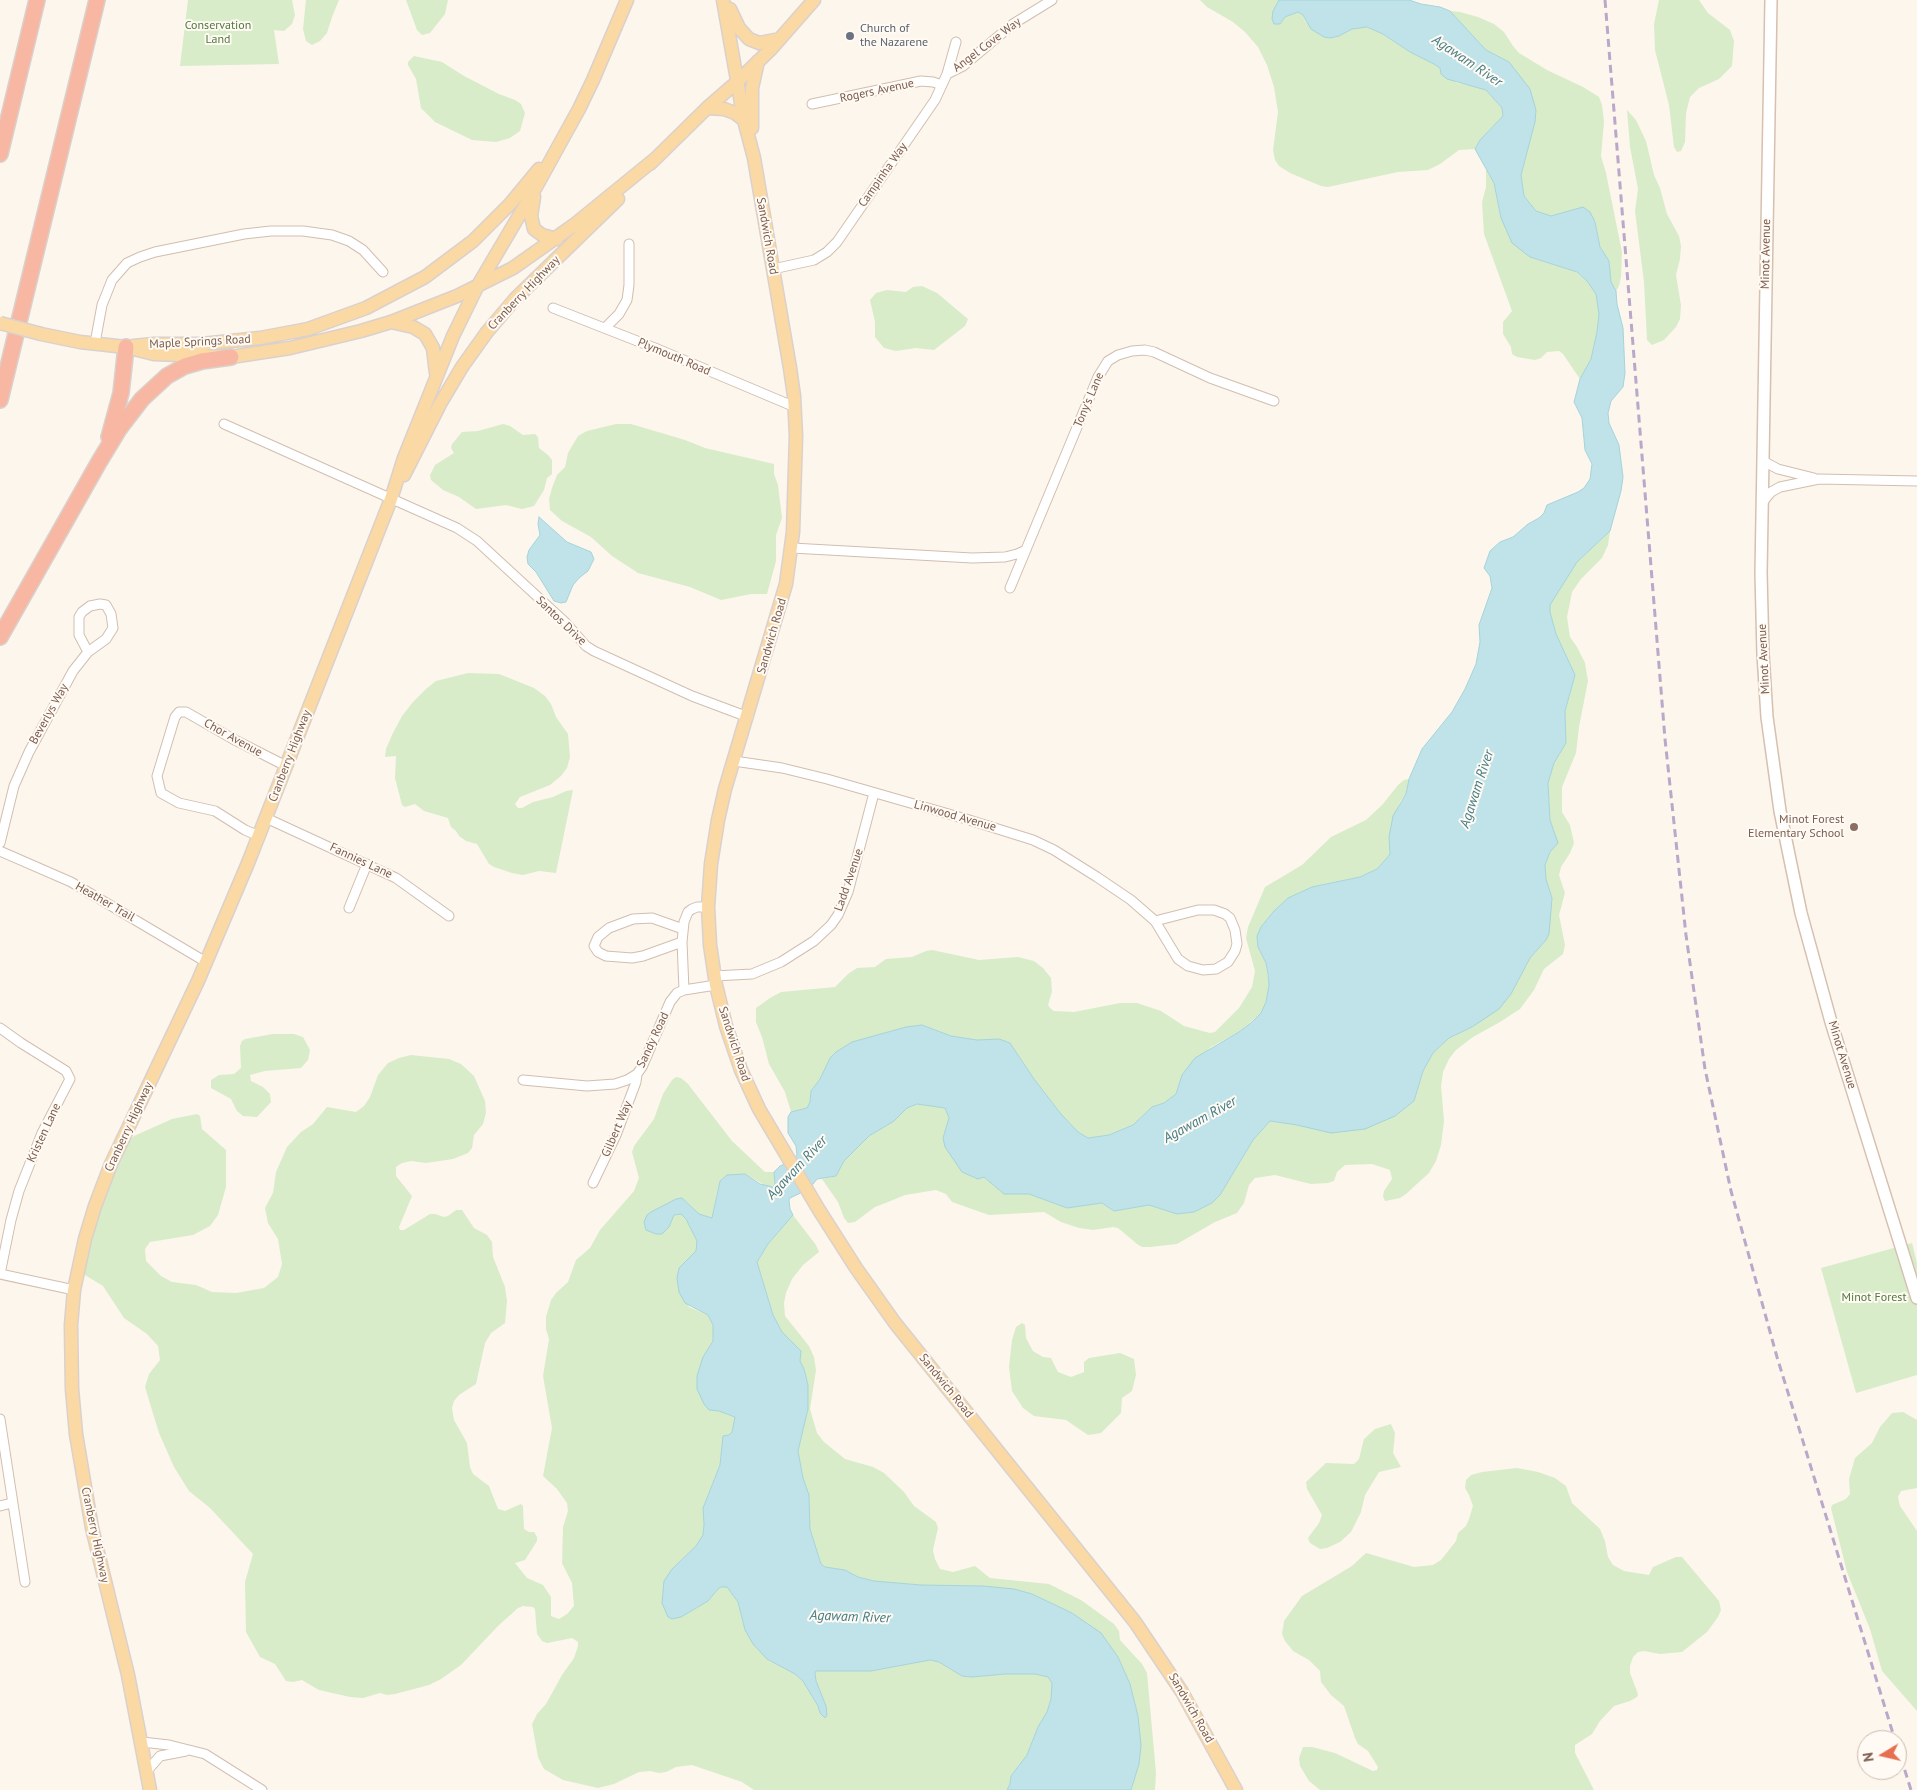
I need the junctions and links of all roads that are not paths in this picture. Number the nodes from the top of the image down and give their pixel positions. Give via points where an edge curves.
1 (37, 0) edge
2 (97, 0) edge
3 (627, 0) edge
4 (724, 0) edge
5 (814, 0) edge
6 (1052, 0) edge
7 (1771, 0) edge
8 (780, 39) junction
9 (956, 42) dead end
10 (758, 61) junction
11 (947, 74) junction
12 (737, 82) junction
13 (942, 85) junction
14 (812, 104) dead end
15 (707, 108) junction
16 (744, 120) junction
17 (562, 138) junction
18 (0, 154) edge
19 (754, 158) junction
20 (655, 159) junction
21 (536, 187) junction
22 (557, 239) junction
23 (628, 244) dead end
24 (773, 269) junction
25 (383, 272) dead end
26 (478, 287) junction
27 (553, 308) dead end
28 (391, 322) junction
29 (0, 323) edge
30 (605, 328) junction
31 (95, 344) junction
32 (126, 347) junction
33 (231, 358) junction
34 (436, 376) junction
35 (0, 400) edge
36 (1274, 401) dead end
37 (795, 407) junction
38 (224, 424) dead end
39 (1763, 461) junction
40 (99, 462) junction
41 (1819, 479) junction
42 (1917, 481) edge
43 (391, 499) junction
44 (1762, 503) junction
45 (792, 548) junction
46 (1026, 550) junction
47 (1010, 588) dead end
48 (0, 638) edge
49 (88, 652) junction
50 (748, 717) junction
51 (734, 761) junction
52 (286, 766) junction
53 (874, 793) junction
54 (266, 818) junction
55 (259, 836) junction
56 (0, 843) edge
57 (0, 851) edge
58 (367, 864) junction
59 (708, 907) junction
60 (349, 908) dead end
61 (449, 916) dead end
62 (1155, 921) junction
63 (682, 929) junction
64 (682, 942) junction
65 (206, 962) junction
66 (715, 980) junction
67 (684, 990) junction
68 (0, 1028) edge
69 (636, 1074) junction
70 (523, 1080) dead end
71 (593, 1183) dead end
72 (0, 1275) edge
73 (74, 1290) junction
74 (1917, 1298) edge
75 (0, 1419) edge
76 (12, 1503) junction
77 (0, 1506) edge
78 (25, 1582) dead end
79 (142, 1742) junction
80 (188, 1750) junction
81 (147, 1770) junction
82 (150, 1790) edge
83 (262, 1790) edge
84 (1236, 1790) edge

1 - 18 highway
2 - 35 highway
3 - 17 main road, Cranberry Highway via 593,80
4 - 8 main road via 748,39 759,42
4 - 12 main road, Sandwich Road
5 - 8 main road, Cranberry Highway
6 - 11 street, Angel Cove Way via 1014,24 963,66
7 - 39 main road, Minot Avenue
8 - 10 main road, Cranberry Highway
9 - 11 street, Campinha Way
10 - 12 main road, Cranberry Highway
10 - 19 main road, Sandwich Road via 751,98
11 - 13 street, Campinha Way
12 - 15 main road, Cranberry Highway
12 - 16 main road, Sandwich Road
13 - 14 street, Rogers Avenue via 921,82
13 - 24 street, Campinha Way via 930,109 831,249 810,262
15 - 16 main road via 724,108
15 - 20 main road, Cranberry Highway
16 - 19 main road, Sandwich Road
17 - 21 main road, Cranberry Highway
17 - 32 main road, Maple Springs Road via 515,198 473,241 424,277 385,299 327,324 288,334 228,342
19 - 24 main road, Sandwich Road
20 - 22 main road, Cranberry Highway
20 - 43 main road, Cranberry Highway via 632,186 515,299 487,332 443,398
21 - 22 main road via 532,225 538,233
21 - 26 main road, Cranberry Highway
22 - 26 main road, Cranberry Highway
23 - 30 street via 626,300 619,314
24 - 37 main road, Sandwich Road
25 - 31 street via 363,250 349,241 332,235 293,230 244,234 150,254 127,263 112,280 102,305
26 - 28 main road, Maple Springs Road
26 - 34 main road, Cranberry Highway
27 - 30 street, Plymouth Road
28 - 33 main road, Maple Springs Road via 290,348
28 - 34 main road via 414,327 425,334 433,348
29 - 31 main road, Maple Springs Road, bridge
30 - 37 street, Plymouth Road
31 - 32 main road, Maple Springs Road
32 - 33 main road, Maple Springs Road via 154,354
32 - 40 highway via 117,410
33 - 40 highway via 194,363 167,376 135,408
34 - 43 main road, Cranberry Highway
36 - 46 street, Tony's Lane via 1210,378 1154,352 1138,350 1113,358 1105,364 1098,377
37 - 45 main road, Sandwich Road
38 - 43 street
39 - 41 street via 1778,469
39 - 44 main road, Minot Avenue
40 - 48 highway
41 - 42 street
41 - 44 street via 1780,487
43 - 50 street, Santos Drive via 457,528 477,541 594,651 692,696
43 - 52 main road, Cranberry Highway
44 - 74 main road, Minot Avenue via 1761,598 1765,686 1773,764 1790,863 1819,981
45 - 46 street via 978,558 1005,557
45 - 50 main road, Sandwich Road via 782,600
46 - 47 street, Tony's Lane
49 - 49 street, Beverlys Way via 106,639 113,628 106,605 90,606 79,617 79,635
49 - 56 street, Beverlys Way via 57,699 16,778
50 - 51 main road, Sandwich Road
51 - 53 street, Linwood Avenue via 797,772
51 - 59 main road, Sandwich Road via 715,835
52 - 54 main road, Cranberry Highway
52 - 55 street, Chor Avenue via 194,716 179,712 175,717 157,776 161,793 171,800 214,811
53 - 62 street, Linwood Avenue via 1044,844 1120,893
53 - 66 street, Ladd Avenue via 848,892 831,925 814,941 772,966 752,974
54 - 55 main road, Cranberry Highway
54 - 58 street, Fannies Lane
55 - 65 main road, Cranberry Highway
57 - 65 street, Heather Trail via 71,882
58 - 60 street
58 - 61 street, Fannies Lane via 402,881
59 - 63 street via 697,907 688,912
59 - 66 main road, Sandwich Road
62 - 62 street, Linwood Avenue via 1178,959 1188,966 1216,969 1228,962 1235,951 1237,936 1233,923 1220,912 1198,910
63 - 64 street
63 - 64 street via 652,918 633,919 609,928 598,937 594,946 606,956 632,958
64 - 67 street
65 - 73 main road, Cranberry Highway via 103,1185 85,1239
66 - 67 street
66 - 84 main road, Sandwich Road via 726,1026 746,1083 788,1160 842,1247 883,1308 1148,1640 1182,1692
67 - 69 street, Sandy Road via 676,993 670,1002
68 - 72 street, Kristen Lane via 66,1071 70,1079 42,1133 19,1191
69 - 70 street, Sandy Road via 621,1083 598,1086
69 - 71 street, Gilbert Way via 619,1126
72 - 73 street, Kristen Lane
73 - 79 main road, Cranberry Highway via 72,1389 81,1468
75 - 76 street
76 - 77 street
76 - 78 street
79 - 80 street
79 - 81 main road, Cranberry Highway
80 - 81 street via 160,1756
80 - 83 street via 205,1754
81 - 82 main road, Cranberry Highway

